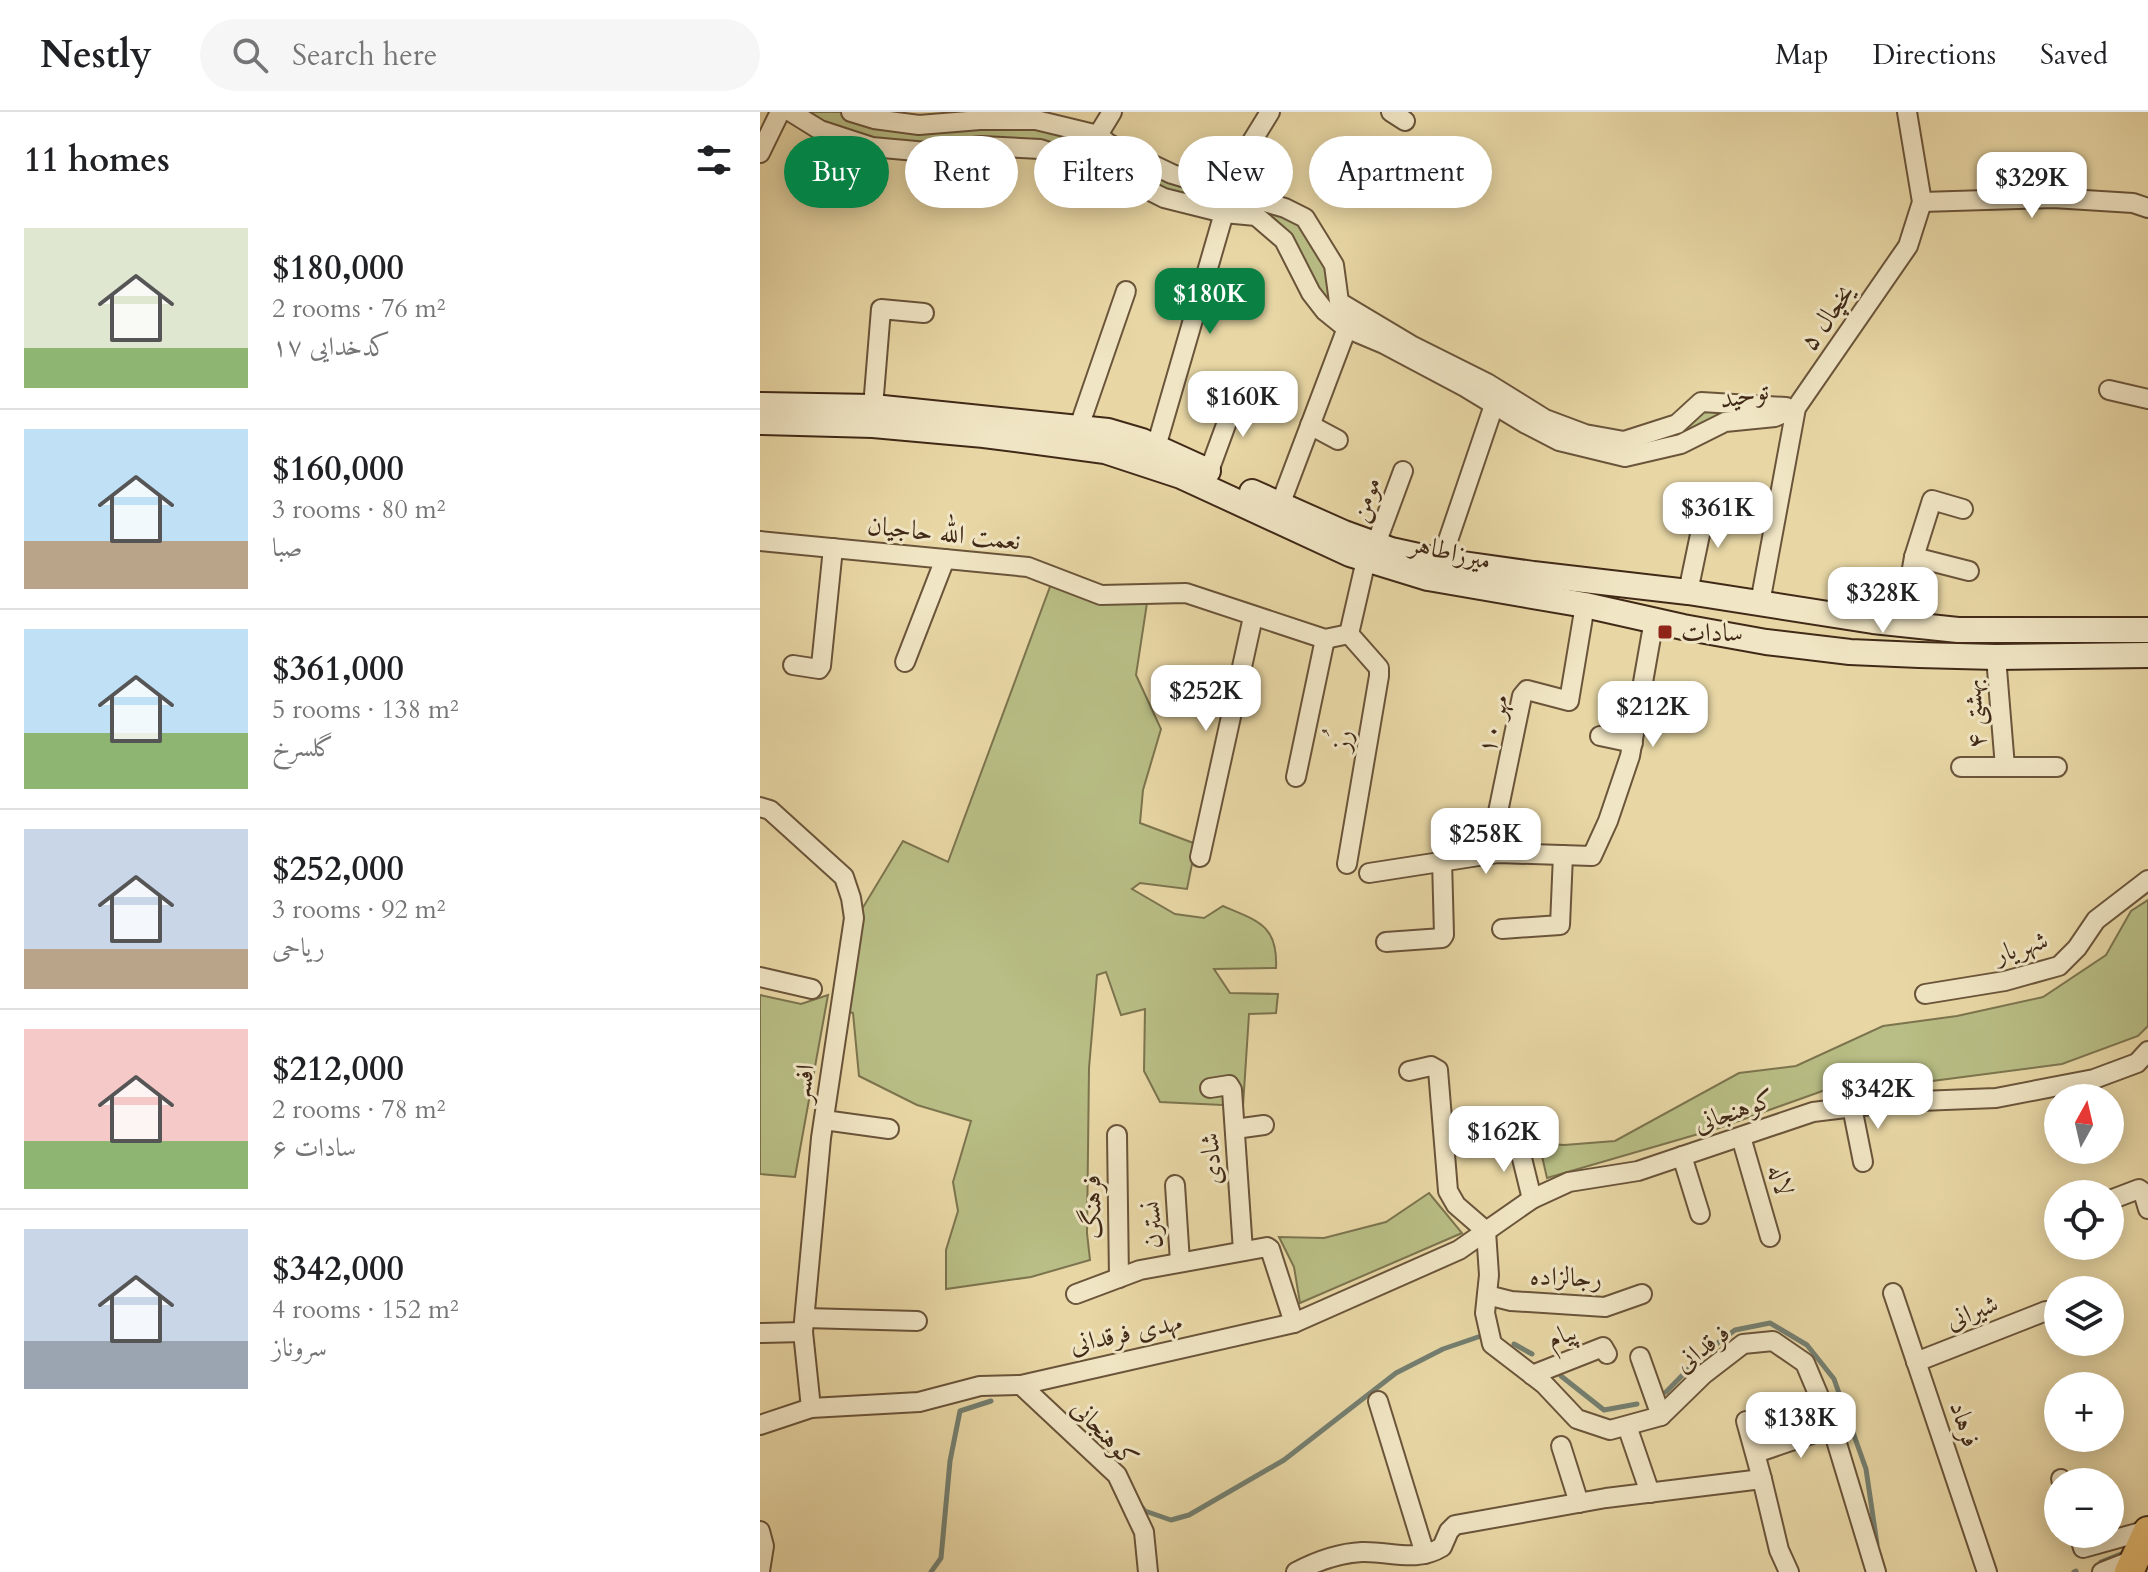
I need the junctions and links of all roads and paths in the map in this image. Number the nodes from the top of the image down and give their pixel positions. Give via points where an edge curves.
1 (780, 112) edge
2 (791, 112) edge
3 (851, 112) edge
4 (1112, 112) edge
5 (1270, 112) edge
6 (1907, 112) edge
7 (937, 118) edge
8 (1098, 135) junction
9 (1255, 136) edge
10 (1034, 149) edge
11 (760, 153) edge
12 (1178, 176) edge
13 (1162, 197) edge
14 (1922, 202) junction
15 (1224, 208) edge
16 (1285, 208) edge
17 (2148, 208) edge
18 (1224, 213) junction
19 (1126, 291) dead end
20 (1355, 311) junction
21 (924, 313) dead end
22 (1346, 328) junction
23 (2109, 390) dead end
24 (1238, 392) dead end
25 (1498, 398) junction
26 (2148, 399) edge
27 (760, 405) edge
28 (873, 407) junction
29 (1796, 408) junction
30 (760, 422) edge
31 (1677, 424) junction
32 (1310, 425) junction
33 (1079, 427) junction
34 (1338, 440) dead end
35 (1681, 444) junction
36 (1156, 447) junction
37 (1625, 449) junction
38 (1209, 471) junction
39 (1403, 471) dead end
40 (1707, 501) dead end
41 (1280, 505) junction
42 (1963, 509) dead end
43 (760, 541) edge
44 (833, 548) junction
45 (1371, 552) junction
46 (1914, 557) junction
47 (945, 559) junction
48 (1441, 561) junction
49 (1969, 571) dead end
50 (1688, 592) junction
51 (1760, 603) junction
52 (1585, 605) junction
53 (1852, 616) junction
54 (1253, 617) junction
55 (1654, 620) junction
56 (1902, 625) junction
57 (1683, 627) junction
58 (2148, 630) edge
59 (1349, 634) junction
60 (1325, 639) junction
61 (1850, 652) junction
62 (2148, 655) edge
63 (1996, 657) junction
64 (905, 662) dead end
65 (793, 665) dead end
66 (1600, 736) dead end
67 (1633, 743) junction
68 (1961, 767) dead end
69 (2005, 767) junction
70 (2057, 767) dead end
71 (1296, 777) dead end
72 (760, 807) edge
73 (1498, 812) dead end
74 (1563, 855) junction
75 (1200, 857) dead end
76 (1442, 860) junction
77 (1347, 864) dead end
78 (1369, 873) dead end
79 (2148, 880) edge
80 (1502, 929) dead end
81 (1386, 942) dead end
82 (760, 977) edge
83 (812, 989) dead end
84 (1925, 994) dead end
85 (2148, 1051) edge
86 (1409, 1071) dead end
87 (1210, 1088) dead end
88 (1852, 1107) junction
89 (824, 1120) junction
90 (1264, 1125) dead end
91 (889, 1129) dead end
92 (1235, 1129) junction
93 (1117, 1135) dead end
94 (1741, 1137) junction
95 (1517, 1138) dead end
96 (1682, 1156) junction
97 (1863, 1162) dead end
98 (1175, 1185) dead end
99 (2124, 1195) edge
100 (1532, 1199) junction
101 (2148, 1209) edge
102 (1700, 1214) dead end
103 (1486, 1231) junction
104 (1770, 1237) dead end
105 (1243, 1251) junction
106 (1180, 1262) junction
107 (1119, 1278) junction
108 (1893, 1293) dead end
109 (1076, 1294) dead end
110 (1642, 1294) dead end
111 (1487, 1295) junction
112 (2044, 1312) edge
113 (917, 1321) dead end
114 (1294, 1323) junction
115 (804, 1325) junction
116 (760, 1333) edge
117 (1607, 1354) dead end
118 (1640, 1357) dead end
119 (1916, 1362) junction
120 (1532, 1375) junction
121 (1021, 1385) junction
122 (1378, 1401) dead end
123 (811, 1408) junction
124 (1661, 1416) junction
125 (1746, 1421) dead end
126 (760, 1425) edge
127 (1627, 1426) junction
128 (1832, 1427) junction
129 (1561, 1446) dead end
130 (1756, 1453) junction
131 (1762, 1479) junction
132 (1650, 1493) junction
133 (1579, 1503) junction
134 (2148, 1530) edge
135 (760, 1531) edge
136 (2124, 1534) edge
137 (2083, 1548) edge
138 (1425, 1554) junction
139 (1392, 1564) edge
140 (2132, 1566) edge
141 (760, 1571) edge
142 (1148, 1572) edge
143 (1296, 1572) edge
144 (1789, 1572) edge
145 (1876, 1572) edge
146 (1987, 1572) edge
147 (2090, 1572) edge
148 (2102, 1572) edge

1 - 11 street
2 - 10 street, توحید via 820,130 872,147 927,152 982,146
3 - 7 street, توحید via 904,123
4 - 8 street
5 - 9 street
6 - 14 street, یخچال ۵
7 - 8 street, توحید via 1036,120
8 - 12 street, توحید
13 - 18 street, توحید
14 - 17 street via 2053,198
14 - 29 street, یخچال ۵ via 1908,246
15 - 18 street
16 - 20 street, توحید via 1305,218 1334,265 1339,302
18 - 22 street, توحید via 1256,216 1284,240 1311,293
18 - 36 street
19 - 33 street
20 - 22 street
20 - 25 street, توحید
21 - 28 street via 881,309
22 - 25 street, توحید
22 - 32 street
23 - 26 street
24 - 38 street
25 - 37 street, توحید via 1559,441
25 - 48 street
27 - 28 main road, میرزاطاهر
28 - 33 main road, میرزاطاهر
29 - 31 street, توحید via 1701,402
29 - 35 street, توحید via 1775,417 1725,422
29 - 51 street, یخچال ۵
30 - 45 main road, میرزاطاهر via 873,425 1105,451 1181,476 1285,526
31 - 35 street
31 - 37 street, توحید
32 - 34 street
32 - 41 street
33 - 36 main road, میرزاطاهر
35 - 37 street, توحید
36 - 38 main road, میرزاطاهر
38 - 41 main road, میرزاطاهر
39 - 45 street, مومن
40 - 50 street
41 - 45 main road, میرزاطاهر
42 - 46 street via 1932,500
43 - 44 street, نعمت الله حاجیان
44 - 47 street, نعمت الله حاجیان
44 - 65 street via 821,666
45 - 48 main road, میرزاطاهر
45 - 52 main road, میرزاطاهر via 1442,581
45 - 59 street, مومن
46 - 49 street
46 - 56 street
47 - 54 street, نعمت الله حاجیان via 1028,567 1101,595 1186,593
47 - 64 street
48 - 50 main road, میرزاطاهر
50 - 51 main road, میرزاطاهر
50 - 57 main road via 1680,606
51 - 53 main road, میرزاطاهر
52 - 55 main road, میرزاطاهر
52 - 73 street, مهر ۱۰ via 1569,701 1527,690 1522,696
53 - 56 main road, میرزاطاهر
53 - 61 main road via 1859,629
54 - 60 street, نعمت الله حاجیان
54 - 75 street
55 - 57 main road, میرزاطاهر
55 - 67 street
56 - 58 main road, میرزاطاهر via 2008,632
57 - 61 main road, میرزاطاهر
59 - 60 street, نعمت الله حاجیان
59 - 77 street, رُز via 1379,668 1379,676
60 - 71 street
61 - 63 main road, میرزاطاهر
62 - 63 main road, میرزاطاهر
63 - 69 street, بهشتی ۴
66 - 67 street
67 - 74 street via 1592,856
68 - 69 street
69 - 70 street
72 - 89 street, افسر via 770,810 844,877 851,898 854,918
74 - 76 street via 1498,853
74 - 80 street via 1560,925
76 - 78 street
76 - 81 street via 1442,938
79 - 84 street, شهریار via 2096,920 2059,966
82 - 83 street
85 - 88 street, کوهنجانی via 2137,1063 2094,1079 1996,1098
86 - 103 street via 1431,1066 1438,1070 1448,1191
87 - 92 street, شادی via 1232,1087
88 - 94 street, کوهنجانی via 1813,1112
88 - 97 street
89 - 91 street
89 - 115 street, افسر
90 - 92 street
92 - 105 street, شادی
93 - 107 street, فرهنگ
94 - 96 street, کوهنجانی
94 - 104 street, لاله
95 - 100 street
96 - 100 street, کوهنجانی via 1638,1171 1569,1182
96 - 102 street
98 - 106 street, نسترن
99 - 101 street via 2139,1189
100 - 103 street, کوهنجانی
103 - 111 street
103 - 114 street, مهدی فرقدانی via 1459,1250
105 - 106 street
105 - 114 street via 1270,1249
106 - 107 street
107 - 109 street
108 - 119 street, فرهاد
110 - 111 street, رجالزاده via 1605,1307
111 - 120 street, فرقدانی via 1492,1344
112 - 119 street, شیرانی
113 - 115 street
114 - 121 street, مهدی فرقدانی
115 - 116 street
115 - 123 street, افسر
117 - 120 street, پیام via 1603,1347
118 - 124 street
119 - 146 street, فرهاد
120 - 127 street, فرقدانی via 1577,1419 1610,1430
121 - 123 street, مهدی فرقدانی via 980,1386 919,1402
121 - 142 street, کوهنجانی via 1117,1475 1144,1532
122 - 138 street
123 - 126 street, مهدی فرقدانی
124 - 127 street, فرقدانی
124 - 128 street, فرقدانی via 1743,1344 1773,1341 1805,1363
125 - 130 street
127 - 132 street
128 - 130 street
128 - 145 street, فرقدانی
129 - 133 street
130 - 131 street
131 - 132 street
131 - 144 street
132 - 133 street
133 - 138 street via 1455,1525 1442,1547
134 - 136 street
134 - 140 main road
135 - 141 street
137 - 147 street
138 - 139 street
139 - 143 street via 1360,1552
140 - 148 street

